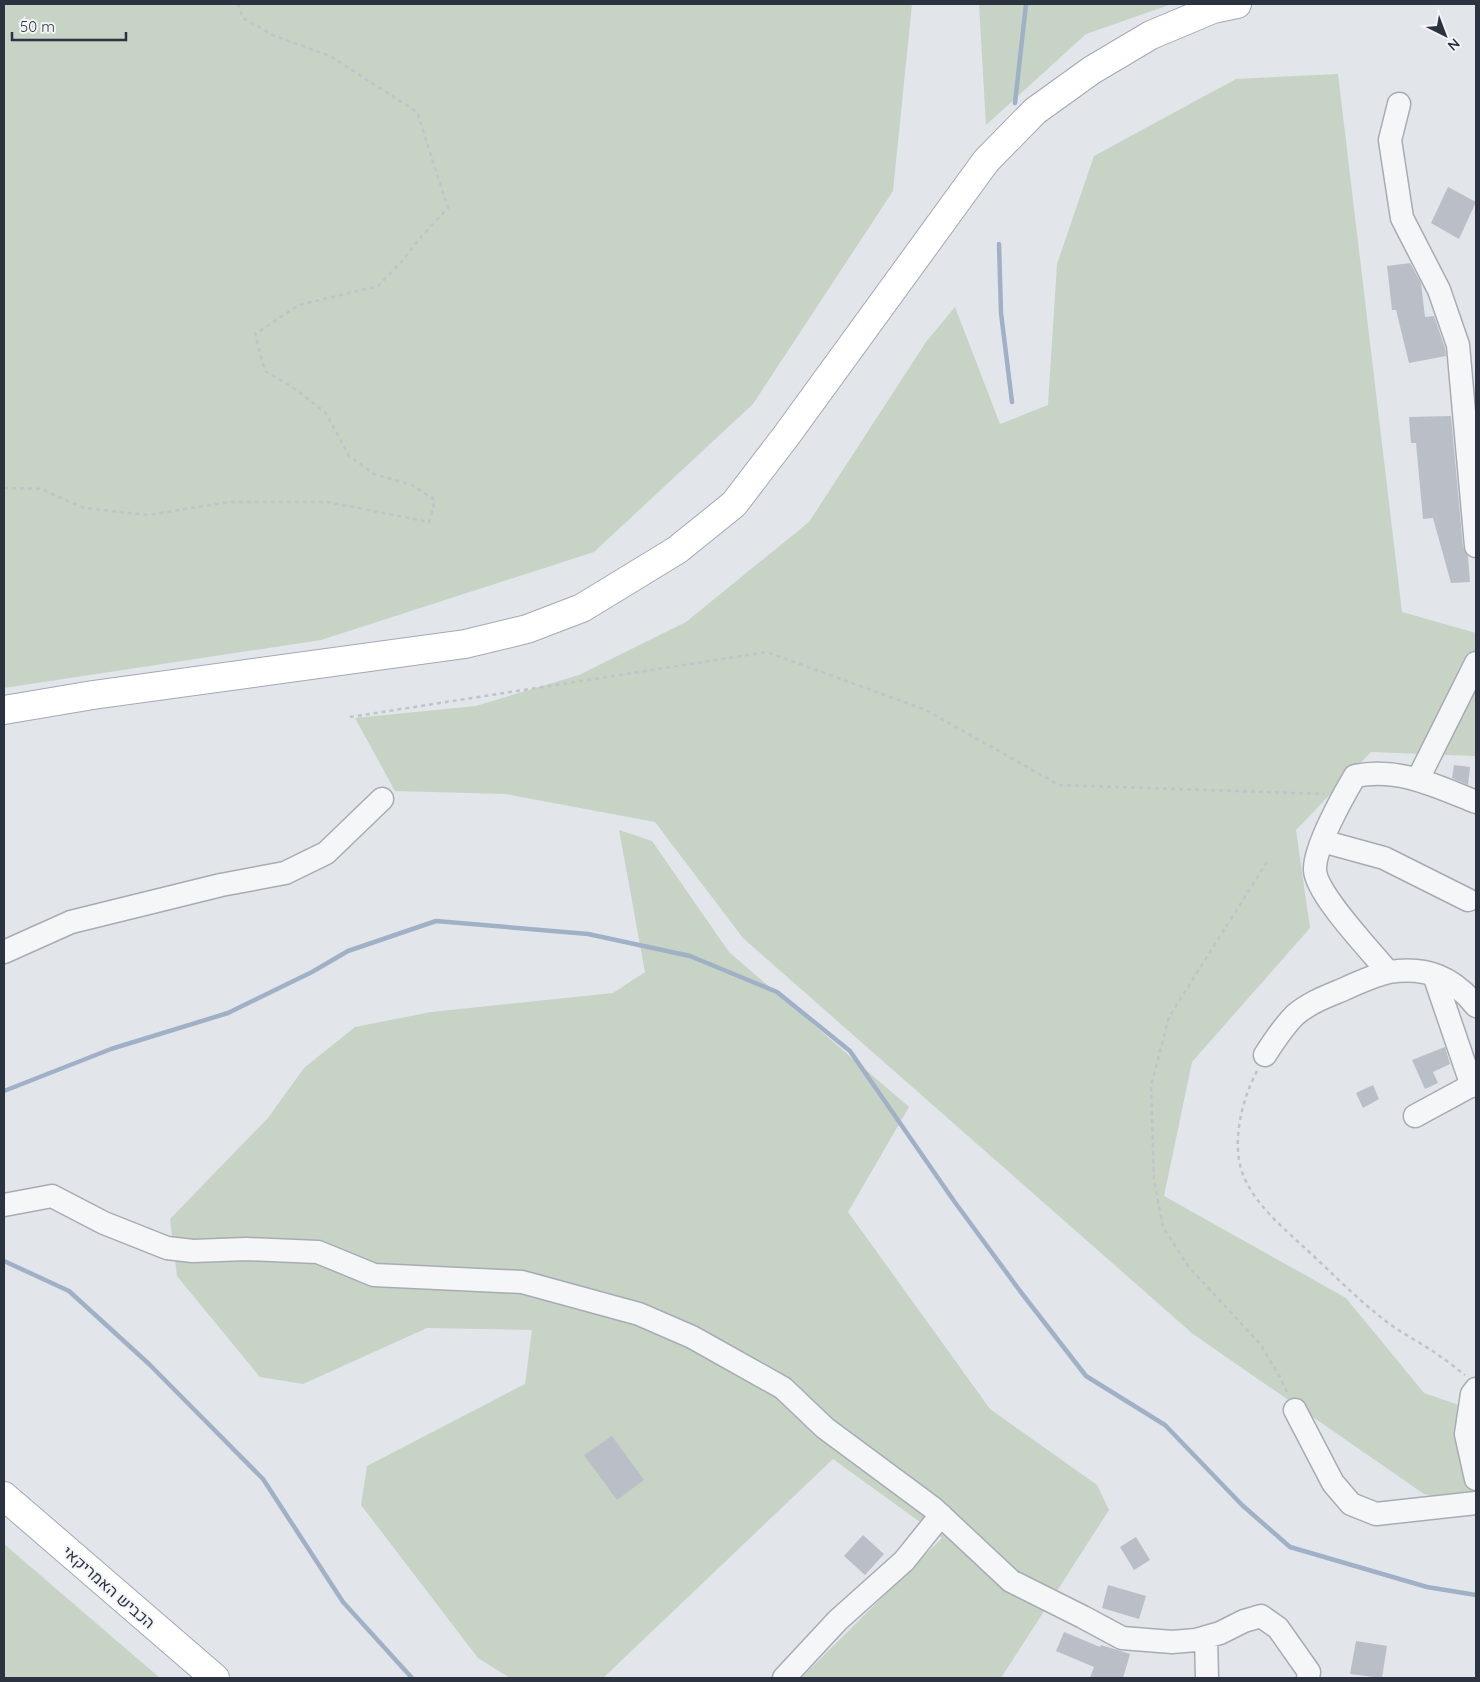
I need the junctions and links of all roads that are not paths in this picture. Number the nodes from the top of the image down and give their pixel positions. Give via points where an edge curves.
1 (1236, 4) edge
2 (1399, 104) dead end
3 (1476, 546) edge
4 (1476, 663) edge
5 (4, 710) edge
6 (1418, 779) junction
7 (382, 799) dead end
8 (1476, 802) edge
9 (1322, 841) junction
10 (1468, 900) dead end
11 (4, 952) edge
12 (1388, 972) junction
13 (1434, 975) junction
14 (1476, 1006) edge
15 (1265, 1055) road end
16 (1474, 1084) edge
17 (1415, 1116) dead end
18 (4, 1205) edge
19 (1473, 1384) edge
20 (1295, 1410) road end
21 (1476, 1479) edge
22 (4, 1496) edge
23 (1476, 1503) edge
24 (941, 1515) junction
25 (1206, 1637) junction
26 (215, 1678) edge
27 (784, 1678) edge
28 (1207, 1678) edge
29 (1308, 1678) edge

1 - 5 main road via 1213,9 1151,35 1092,70 1035,111 986,161 734,504 677,550 582,608 527,629 465,644 93,694
2 - 3 street via 1390,140 1402,218 1439,290 1458,345
4 - 6 street
6 - 8 street
6 - 9 street via 1381,773 1355,776
7 - 11 street via 326,852 285,873 221,885 71,922
9 - 10 street via 1384,858
9 - 12 street via 1316,854 1315,871 1324,895
12 - 13 street
12 - 15 street via 1311,1003 1295,1015
13 - 14 street via 1454,983
13 - 16 street
16 - 17 street
18 - 24 street via 52,1196 104,1223 167,1248 318,1252 374,1275 522,1282 639,1314 692,1337 783,1388 825,1428
19 - 21 street via 1466,1434
20 - 23 street via 1333,1483 1351,1504 1376,1514
22 - 26 main road, הכביש האמריקאי
24 - 25 street via 1011,1581 1122,1638 1172,1642
24 - 27 street via 904,1561 838,1620
25 - 28 street
25 - 29 street via 1261,1616 1278,1628 1309,1672

